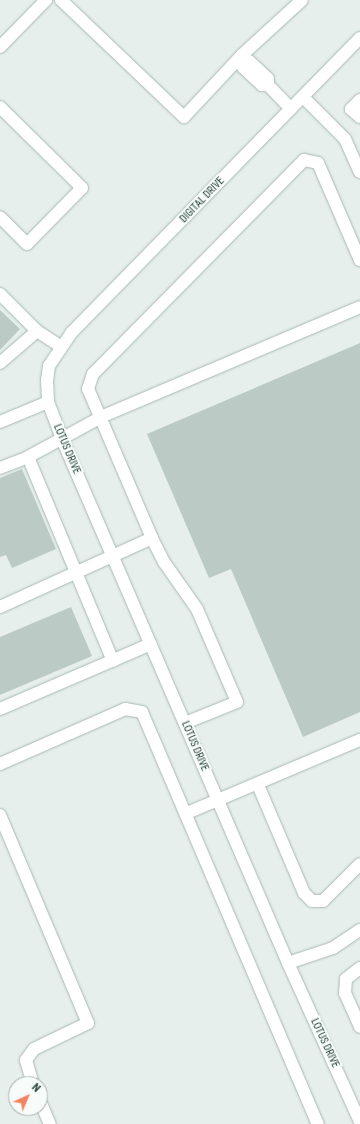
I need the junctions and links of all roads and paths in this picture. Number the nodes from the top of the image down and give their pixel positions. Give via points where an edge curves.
1 (46, 0) edge
2 (61, 0) edge
3 (302, 0) edge
4 (360, 38) edge
5 (0, 47) edge
6 (240, 58) junction
7 (303, 97) junction
8 (360, 100) edge
9 (0, 107) edge
10 (292, 108) junction
11 (360, 117) edge
12 (355, 147) edge
13 (360, 172) edge
14 (0, 217) edge
15 (360, 260) edge
16 (0, 294) edge
17 (360, 307) edge
18 (37, 331) junction
19 (60, 346) junction
20 (0, 362) edge
21 (49, 366) joint
22 (48, 402) junction
23 (101, 416) junction
24 (0, 422) edge
25 (62, 439) junction
26 (28, 457) junction
27 (0, 468) edge
28 (152, 538) junction
29 (112, 554) junction
30 (76, 572) junction
31 (0, 607) edge
32 (151, 644) junction
33 (113, 661) junction
34 (0, 709) edge
35 (185, 723) junction
36 (360, 740) edge
37 (0, 764) edge
38 (258, 785) junction
39 (218, 800) junction
40 (187, 813) junction
41 (0, 815) edge
42 (360, 864) edge
43 (360, 930) edge
44 (288, 964) junction
45 (360, 968) edge
46 (360, 1027) edge
47 (31, 1076) edge
48 (360, 1122) edge
49 (318, 1124) edge

1 - 5 street
2 - 6 street via 184,117
3 - 6 street
4 - 7 street, DIGITAL DRIVE
6 - 10 street via 243,67 262,85 268,85
7 - 10 street, DIGITAL DRIVE
7 - 12 street
8 - 11 street via 352,109
9 - 14 street via 82,188 27,244
10 - 19 street, DIGITAL DRIVE
12 - 13 street
15 - 23 street via 318,163 304,160 93,374 88,389
16 - 18 street
17 - 23 street
18 - 19 street
18 - 20 street
19 - 21 street, DIGITAL DRIVE
21 - 22 street, LOTUS DRIVE
22 - 24 street
22 - 25 street, LOTUS DRIVE
23 - 25 street
23 - 28 street
25 - 26 street
25 - 29 street, LOTUS DRIVE
26 - 27 street
26 - 30 street
28 - 29 street
28 - 35 street via 164,562 197,609 237,702
29 - 30 street
29 - 32 street, LOTUS DRIVE
30 - 31 street
30 - 33 street
32 - 33 street
32 - 35 street, LOTUS DRIVE
33 - 34 street
35 - 39 street, LOTUS DRIVE
36 - 38 street
37 - 40 street via 124,709 133,709 142,712 148,720
38 - 39 street
38 - 42 street via 304,893 312,901 323,901
39 - 40 street
39 - 44 street, LOTUS DRIVE
40 - 49 street
41 - 47 street via 88,1023 34,1049 26,1060
43 - 44 street via 333,948
44 - 48 street, LOTUS DRIVE
45 - 46 street via 346,980 345,993

